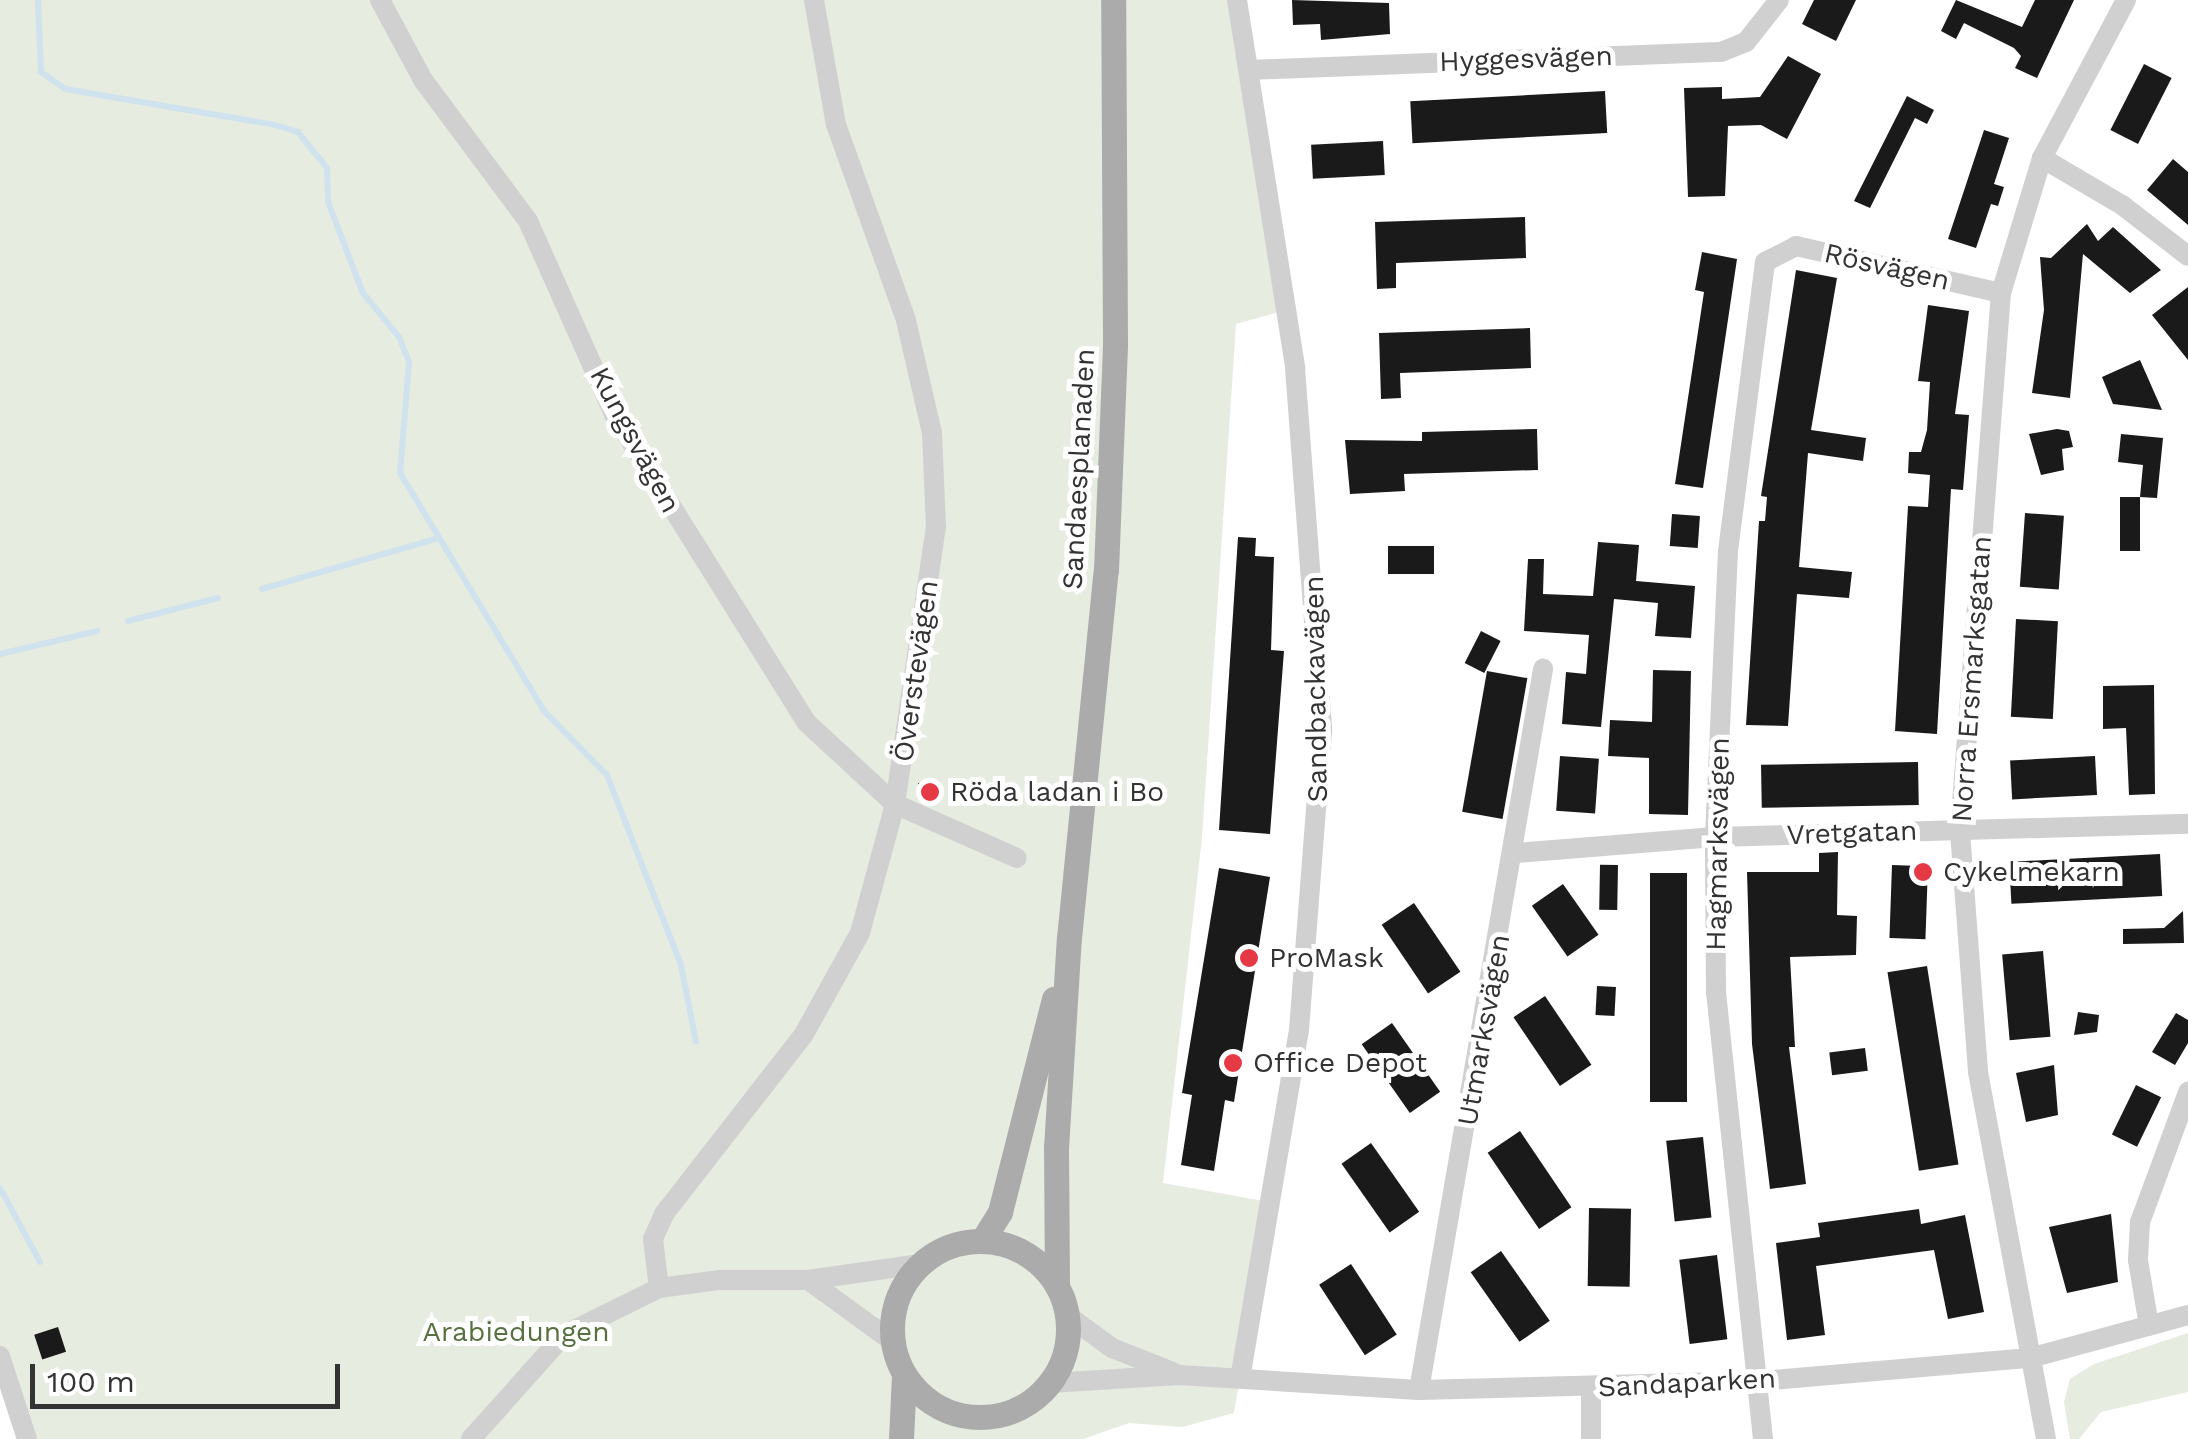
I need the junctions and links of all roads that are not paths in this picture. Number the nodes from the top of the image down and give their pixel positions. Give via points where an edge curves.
1 (380, 0) edge
2 (814, 0) edge
3 (1114, 0) edge
4 (1238, 0) edge
5 (1779, 0) edge
6 (2126, 0) edge
7 (1249, 70) junction
8 (2042, 158) junction
9 (1775, 253) joint
10 (2188, 256) edge
11 (2001, 293) junction
12 (1544, 669) dead end
13 (896, 804) junction
14 (2188, 824) edge
15 (1960, 829) junction
16 (1715, 837) junction
17 (1516, 853) junction
18 (1018, 858) dead end
19 (1069, 938) junction
20 (2188, 1092) edge
21 (982, 1241) junction
22 (921, 1264) junction
23 (808, 1280) junction
24 (1056, 1286) junction
25 (659, 1288) junction
26 (2188, 1314) edge
27 (1067, 1315) junction
28 (2149, 1326) junction
29 (892, 1340) junction
30 (0, 1356) edge
31 (2030, 1358) junction
32 (904, 1375) junction
33 (1179, 1375) junction
34 (1240, 1378) junction
35 (1760, 1381) junction
36 (1050, 1383) junction
37 (1591, 1387) junction
38 (1419, 1390) junction
39 (984, 1428) edge
40 (27, 1439) edge
41 (471, 1439) edge
42 (901, 1439) edge
43 (1592, 1439) edge
44 (1764, 1439) edge
45 (2046, 1439) edge

1 - 13 street, Kungsvägen via 423,80 528,221 615,416 784,690 806,722
2 - 13 street, Överstevägen via 836,125 906,320 932,433 936,528
3 - 19 main road, Sandaesplanaden via 1115,343 1106,570
4 - 7 street, Sandbackavägen
5 - 7 street, Hyggesvägen via 1746,42 1721,52
6 - 8 street, Norra Ersmarksgatan
7 - 34 street, Sandbackavägen via 1295,368 1322,731 1299,1030
8 - 10 street
8 - 11 street, Norra Ersmarksgatan
9 - 11 street, Rösvägen via 1796,246
9 - 16 street, Hagmarksvägen via 1765,262 1728,551
11 - 15 street, Norra Ersmarksgatan
12 - 17 street, Utmarksvägen
13 - 18 street, Kungsvägen
13 - 25 street, Överstevägen via 860,934 834,987 652,1238
14 - 15 street, Vretgatan
15 - 16 street, Vretgatan
15 - 31 street, Norra Ersmarksgatan via 1978,1071
16 - 17 street, Vretgatan
16 - 35 street, Hagmarksvägen via 1716,992
17 - 38 street, Utmarksvägen
19 - 21 main road, Sandaesplanaden via 1000,1212
19 - 24 main road, Sandaesplanaden via 1056,1148
20 - 28 street via 2140,1222
21 - 22 main road via 948,1247
21 - 24 main road via 1028,1256
22 - 23 street
22 - 29 main road via 896,1302
23 - 25 street
23 - 29 street
24 - 27 main road
25 - 41 street via 564,1335
26 - 28 street, Sandaparken
27 - 33 street, Sandaparken via 1112,1348
27 - 36 main road via 1066,1350
28 - 31 street, Sandaparken
29 - 32 main road
30 - 40 street
31 - 35 street, Sandaparken
31 - 45 street, Norra Ersmarksgatan
32 - 39 main road via 942,1409
32 - 42 main road
33 - 34 street, Sandaparken
33 - 36 street, Sandaparken
34 - 38 street, Sandaparken
35 - 37 street, Sandaparken
35 - 44 street, Hagmarksvägen
36 - 39 main road
37 - 38 street, Sandaparken
37 - 43 street

